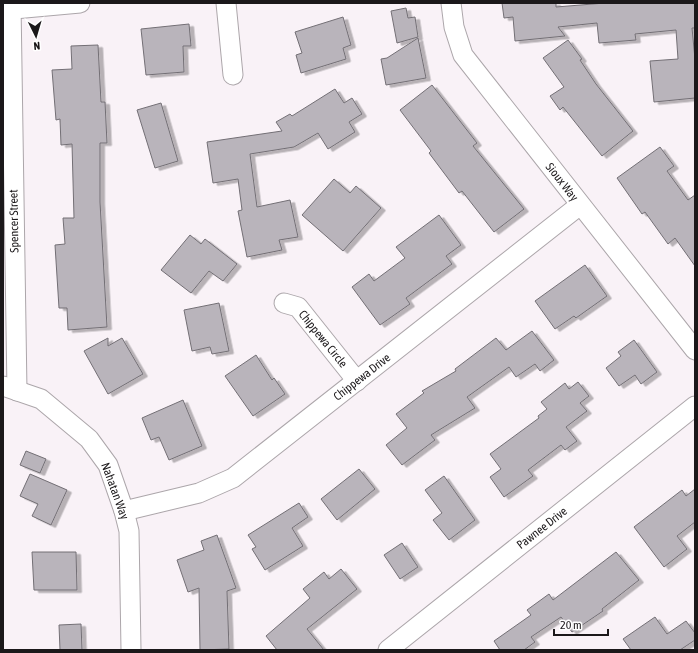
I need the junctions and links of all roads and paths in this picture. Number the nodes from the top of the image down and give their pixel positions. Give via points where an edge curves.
1 (80, 3) edge
2 (226, 3) edge
3 (451, 3) edge
4 (8, 7) edge
5 (233, 75) dead end
6 (580, 205) junction
7 (284, 303) dead end
8 (695, 350) edge
9 (357, 381) junction
10 (10, 388) edge
11 (695, 406) edge
12 (124, 511) junction
13 (131, 650) edge
14 (388, 650) edge

1 - 4 street
2 - 5 street
3 - 6 street, Sioux Way via 454,27 463,55
4 - 10 street, Spencer Street
6 - 8 street, Sioux Way
6 - 9 street, Chippewa Drive
7 - 9 street, Chippewa Circle via 298,307
9 - 12 street, Chippewa Drive via 233,478 199,493
10 - 12 street, Nahatan Way via 41,399 89,439 108,465
11 - 14 street, Pawnee Drive
12 - 13 street, Nahatan Way via 128,531

